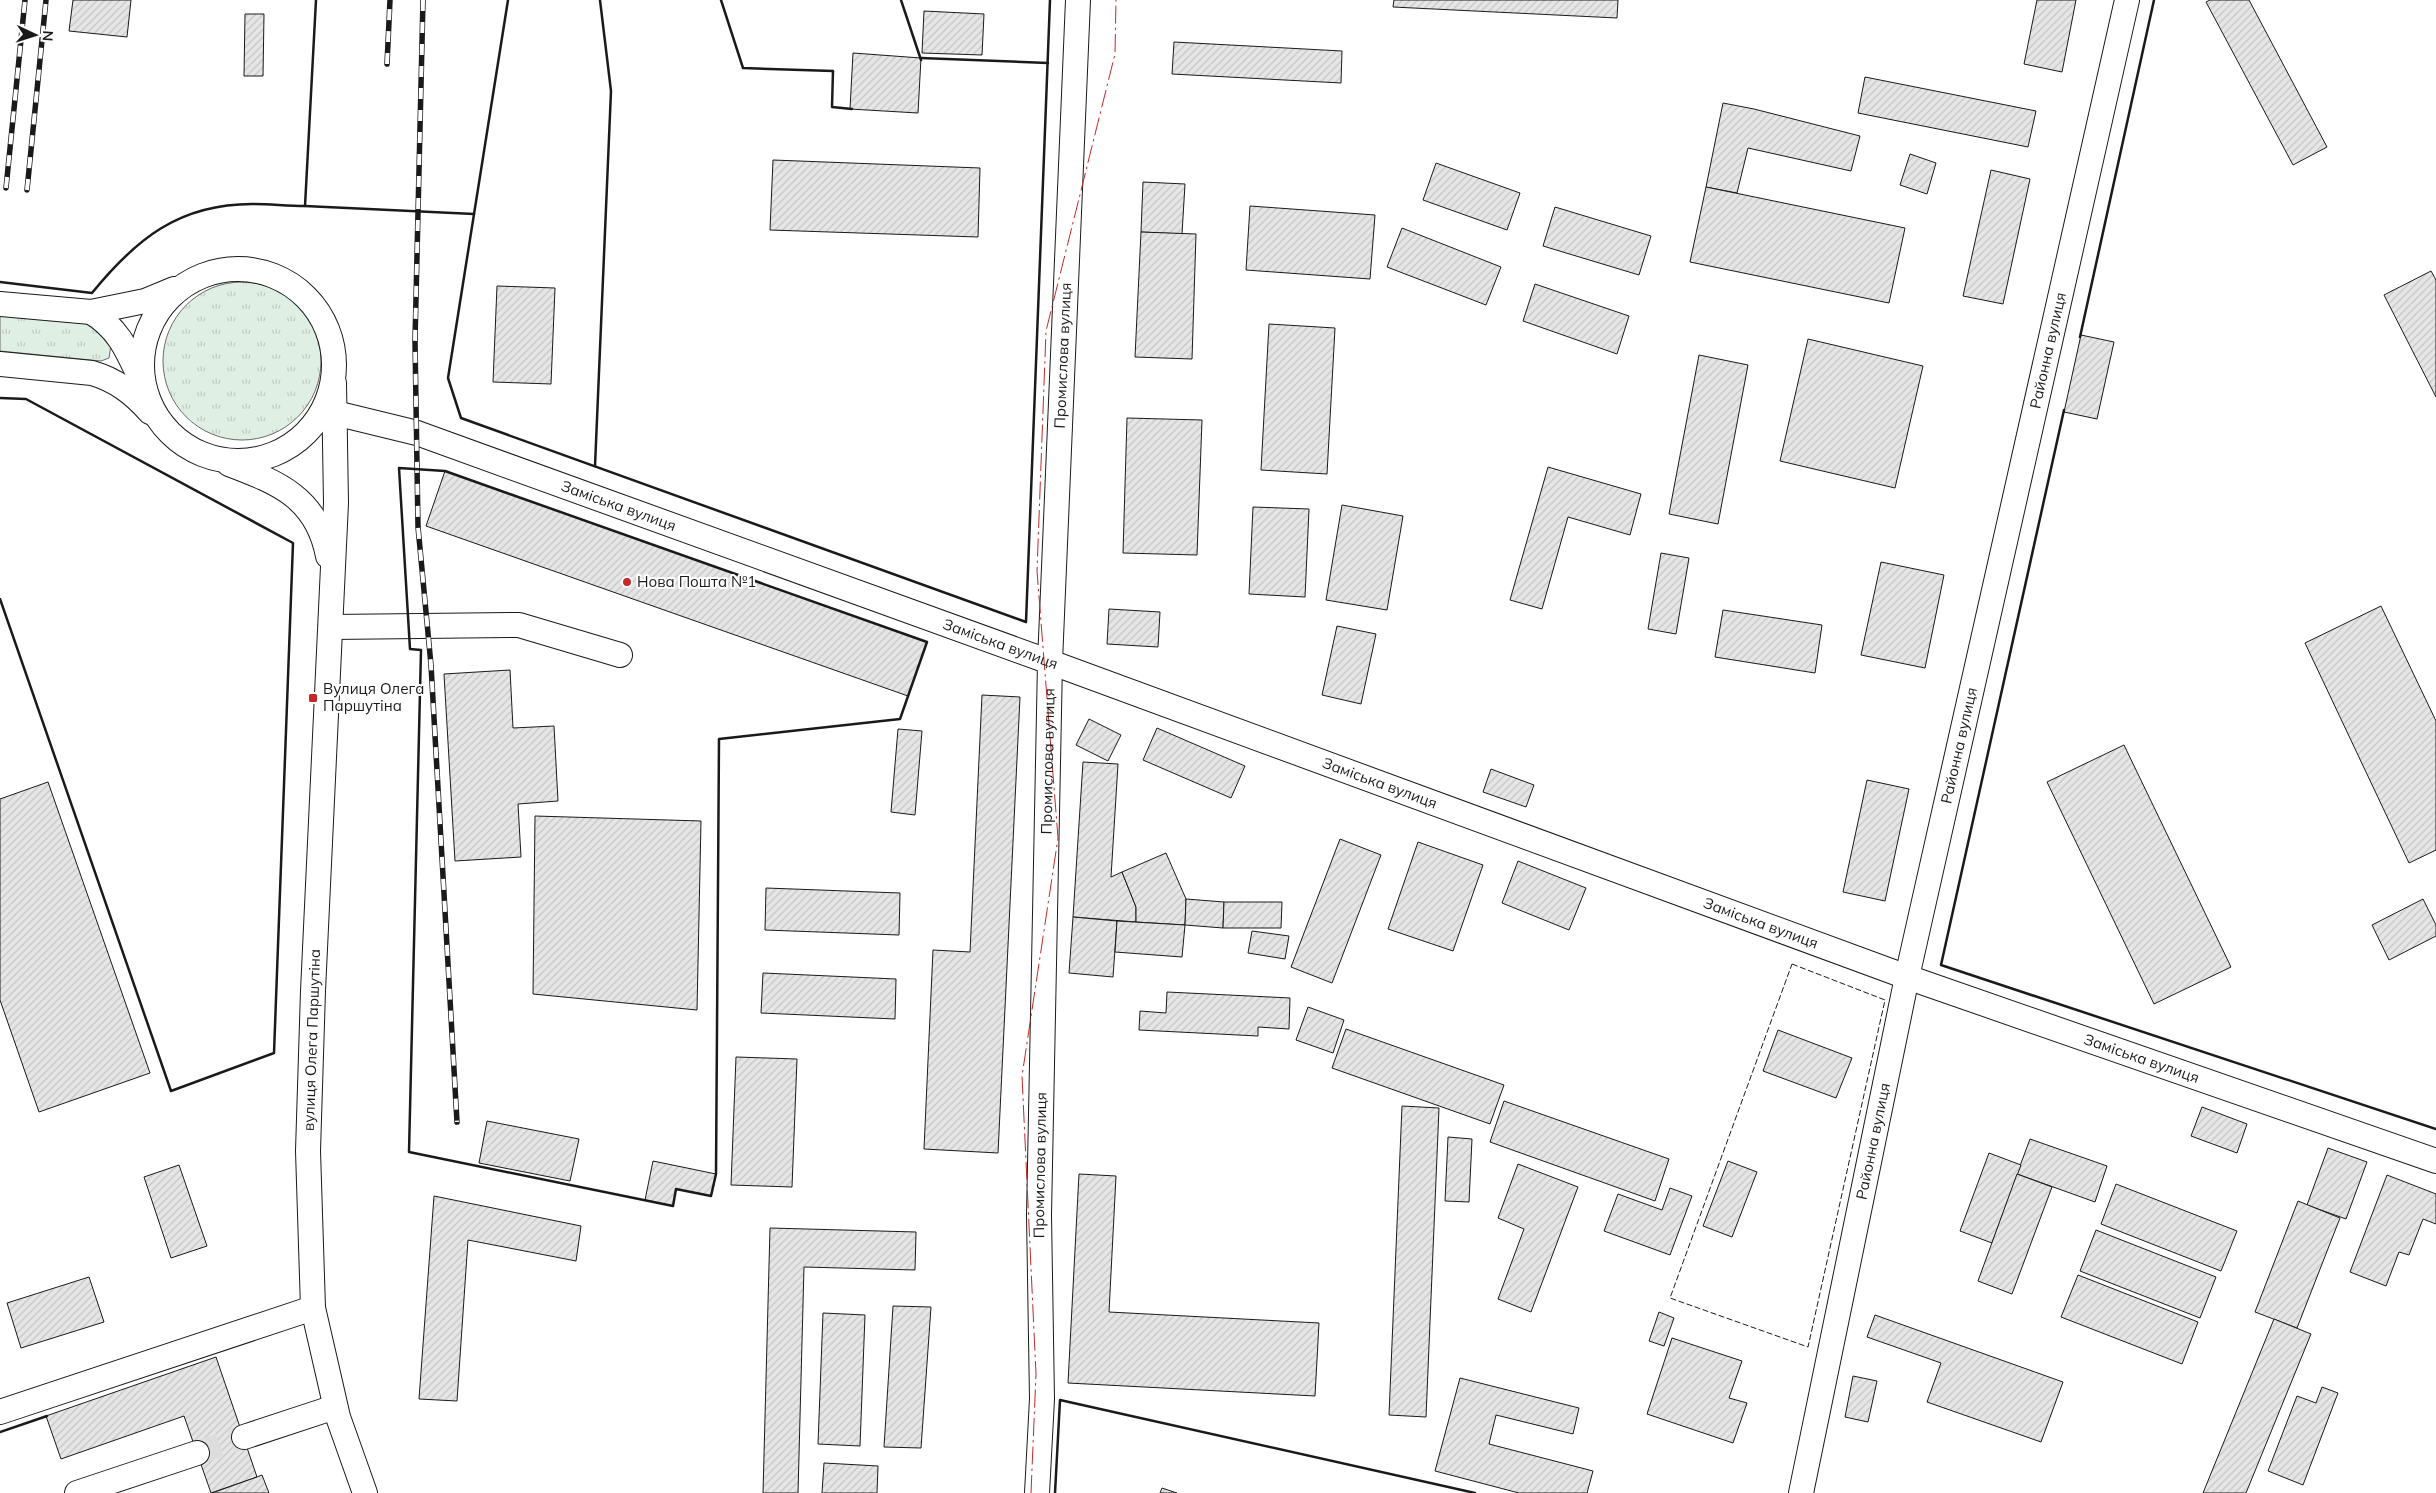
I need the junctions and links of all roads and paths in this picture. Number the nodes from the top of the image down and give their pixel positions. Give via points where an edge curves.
1 (1078, 0) edge
2 (2127, 0) edge
3 (182, 285) junction
4 (0, 304) edge
5 (91, 312) junction
6 (0, 364) edge
7 (144, 386) junction
8 (328, 414) junction
9 (169, 432) junction
10 (214, 458) junction
11 (333, 580) junction
12 (331, 627) junction
13 (620, 656) dead end
14 (1050, 662) junction
15 (1907, 977) junction
16 (2436, 1161) edge
17 (313, 1308) junction
18 (335, 1407) junction
19 (0, 1412) edge
20 (244, 1437) tunnel mouth
21 (196, 1453) tunnel mouth
22 (77, 1493) edge
23 (364, 1493) edge
24 (1038, 1493) edge
25 (1801, 1493) edge

1 - 14 street, Промислова вулиця
2 - 15 street, Районна вулиця
3 - 5 street via 145,301
3 - 7 street via 158,309 148,330 141,364
3 - 8 street via 215,270 238,268 272,274 302,292 324,321 334,354 334,383
4 - 5 street
5 - 7 street via 118,333
6 - 9 street via 106,377 132,392
7 - 9 street via 156,416
8 - 10 street via 303,436 276,453 246,461
8 - 11 street, вулиця Олега Паршутіна via 336,503
8 - 14 street, Заміська вулиця via 417,433
9 - 10 street, вулиця Олега Паршутіна via 194,451
10 - 11 street, вулиця Олега Паршутіна via 281,485 303,502 316,520 326,544
11 - 12 street, вулиця Олега Паршутіна
12 - 13 street via 519,625
12 - 17 street, вулиця Олега Паршутіна via 312,991 309,1121
14 - 15 street, Заміська вулиця
14 - 24 street, Промислова вулиця via 1039,1215 1042,1399
15 - 16 street, Заміська вулиця
15 - 25 street, Районна вулиця
17 - 18 street, вулиця Олега Паршутіна
17 - 19 street
18 - 20 street
18 - 23 street, вулиця Олега Паршутіна
21 - 22 street

